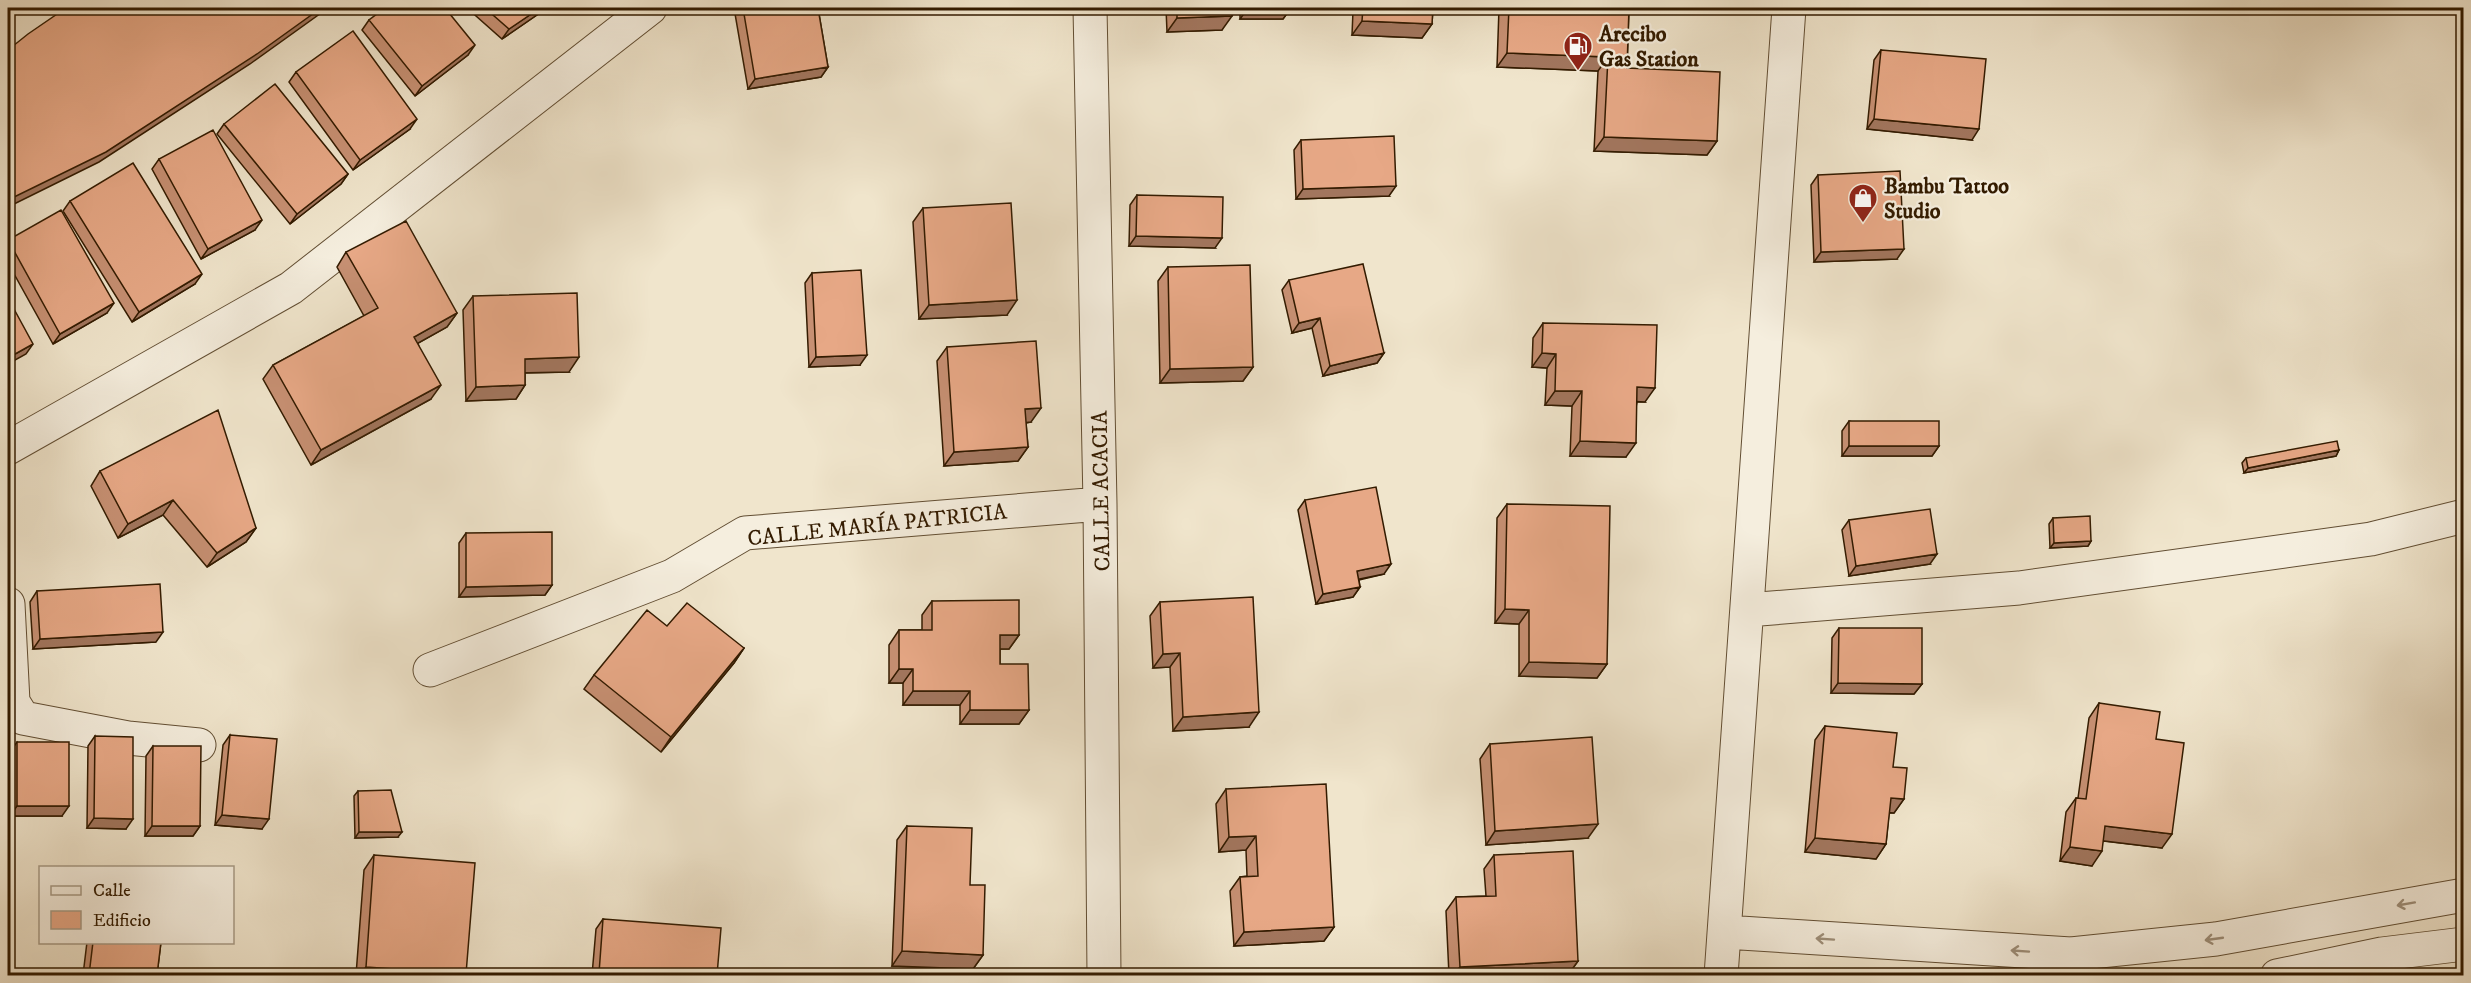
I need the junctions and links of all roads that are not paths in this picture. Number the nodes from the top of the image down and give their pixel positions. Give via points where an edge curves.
1 (650, 8) edge
2 (1090, 8) edge
3 (1789, 8) edge
4 (8, 448) edge
5 (1100, 504) junction
6 (2463, 516) edge
7 (8, 604) edge
8 (1747, 610) junction
9 (430, 670) dead end
10 (199, 745) edge
11 (2463, 895) edge
12 (1725, 932) junction
13 (2463, 944) edge
14 (1104, 975) edge
15 (1721, 975) edge
16 (2277, 975) edge

1 - 4 street via 291,288
2 - 5 street, CALLE ACACIA
3 - 8 street
5 - 9 street, CALLE MARÍA PATRICIA via 745,533 672,576
5 - 14 street, CALLE ACACIA
6 - 8 street via 2371,539 2019,588
7 - 10 street via 13,702 23,718 128,738
8 - 12 street
11 -> 12 street via 2216,939 2071,954
12 - 15 street
13 - 16 street via 2382,954

